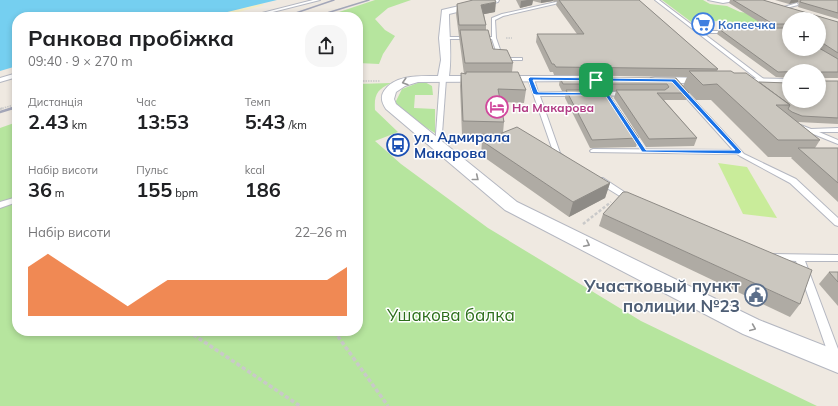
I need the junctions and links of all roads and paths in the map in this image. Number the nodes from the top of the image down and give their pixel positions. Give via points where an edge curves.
1 (318, 0) edge
2 (495, 0) edge
3 (570, 0) edge
4 (657, 0) edge
5 (710, 0) edge
6 (738, 0) edge
7 (531, 2) dead end
8 (542, 6) junction
9 (783, 6) edge
10 (799, 8) edge
11 (269, 12) edge
12 (698, 32) junction
13 (737, 32) edge
14 (444, 38) junction
15 (494, 38) junction
16 (520, 59) dead end
17 (12, 77) edge
18 (443, 78) junction
19 (530, 79) junction
20 (0, 80) edge
21 (596, 80) edge
22 (642, 80) edge
23 (673, 80) junction
24 (763, 82) junction
25 (782, 82) edge
26 (536, 94) junction
27 (583, 94) edge
28 (591, 94) edge
29 (607, 94) junction
30 (630, 94) edge
31 (611, 100) edge
32 (12, 105) edge
33 (0, 109) edge
34 (793, 124) edge
35 (808, 130) junction
36 (838, 130) edge
37 (838, 142) edge
38 (438, 147) junction
39 (593, 151) dead end
40 (739, 152) junction
41 (570, 162) edge
42 (590, 174) edge
43 (622, 194) junction
44 (12, 201) edge
45 (637, 203) edge
46 (0, 205) edge
47 (838, 223) edge
48 (581, 225) dead end
49 (762, 254) edge
50 (799, 257) junction
51 (838, 258) edge
52 (195, 336) edge
53 (337, 336) edge
54 (837, 362) edge
55 (300, 406) edge
56 (388, 406) edge

1 - 11 lane
2 - 14 street via 446,12
3 - 8 lane
4 - 12 lane
5 - 6 lane
7 - 8 lane
8 - 15 lane via 502,14 493,19
9 - 10 street
12 - 13 lane
12 - 24 lane
14 - 15 lane
14 - 18 street via 446,60
15 - 16 lane via 501,59
17 - 20 lane
18 - 19 street
18 - 38 lane
18 -> 38 street via 418,78 400,83 392,88 388,97 390,106
19 - 21 street
19 - 26 lane
22 - 23 street
23 - 24 street via 740,84
23 - 40 lane
24 - 25 street
26 - 27 lane
26 - 41 lane via 557,154
28 - 29 lane
29 - 30 lane
29 - 31 lane
32 - 33 path
34 - 35 lane
35 - 36 lane
35 - 37 lane
38 -> 54 street via 511,206 751,327
39 - 40 lane via 642,148
40 - 47 lane via 793,181
42 - 43 lane
43 - 45 lane
43 - 48 path
44 - 46 lane
49 - 50 lane via 770,257
50 - 51 lane
50 - 54 lane
52 - 55 path
53 - 56 path

